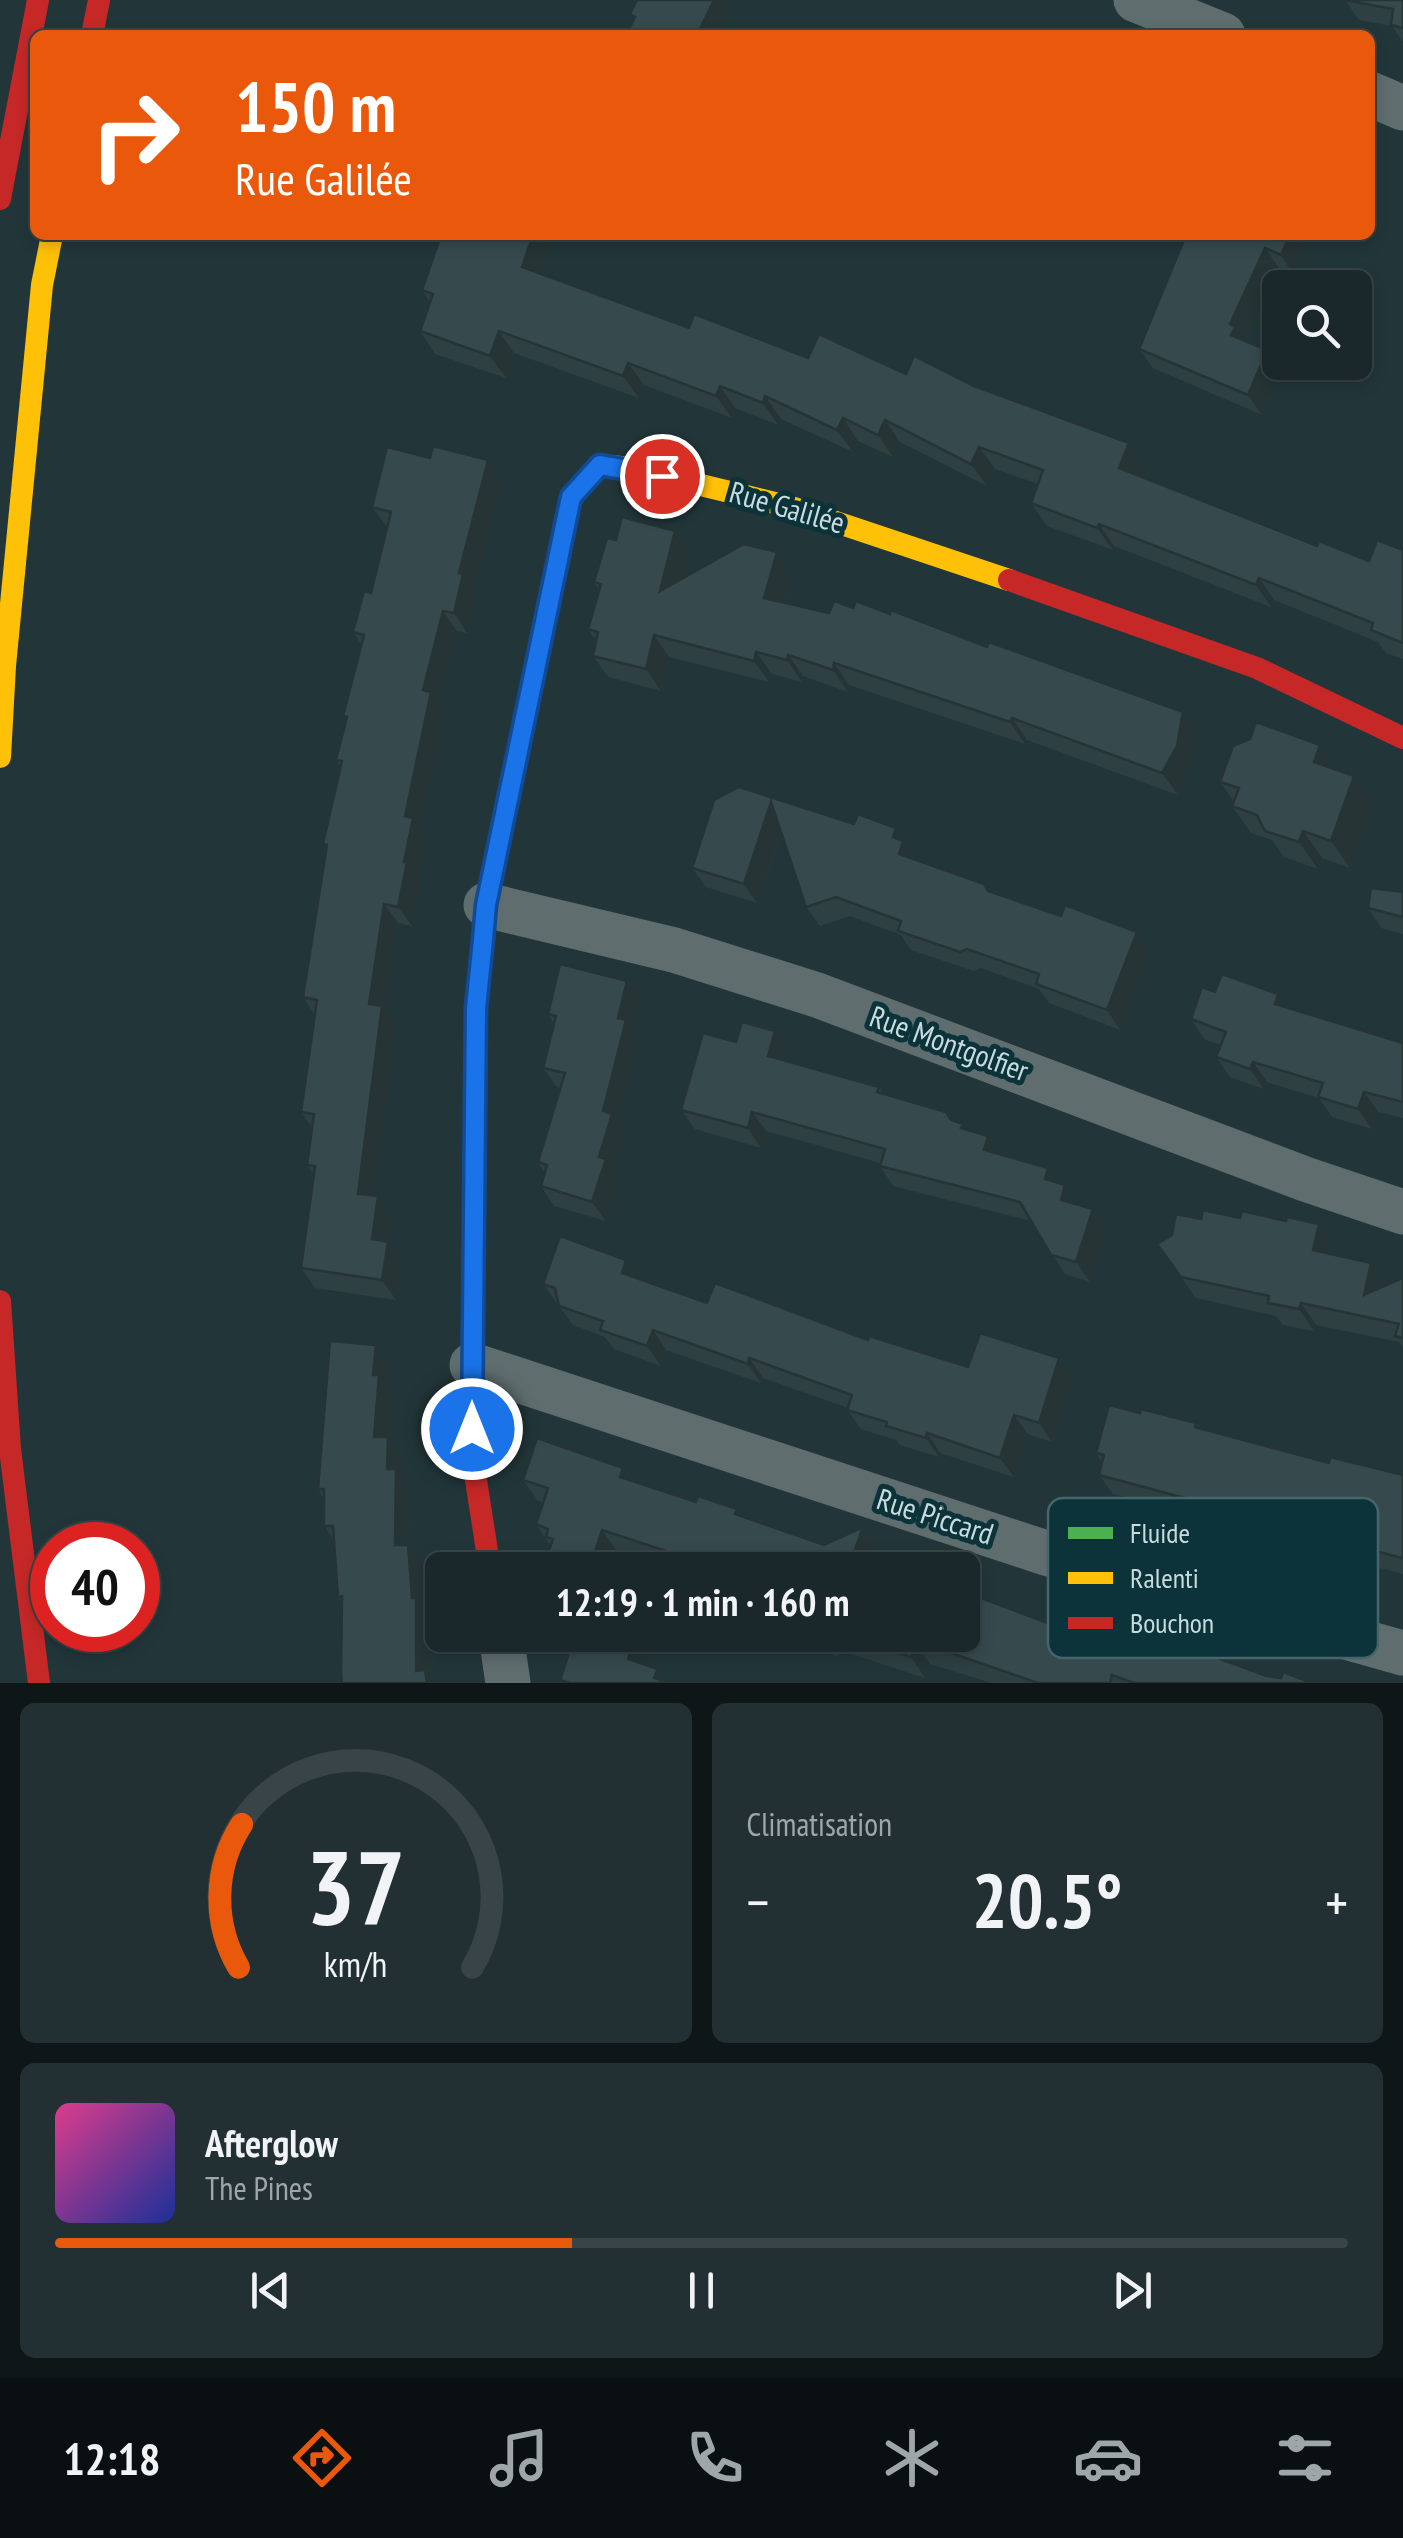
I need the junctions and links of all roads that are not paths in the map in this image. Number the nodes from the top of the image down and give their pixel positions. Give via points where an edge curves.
1 (38, 0) edge
2 (99, 0) edge
3 (1136, 0) edge
4 (32, 30) edge
5 (93, 30) edge
6 (1211, 30) edge
7 (30, 42) edge
8 (1375, 96) edge
9 (1403, 108) edge
10 (0, 198) edge
11 (51, 240) edge
12 (1403, 738) edge
13 (0, 757) edge
14 (486, 905) junction
15 (1403, 1212) edge
16 (0, 1301) edge
17 (472, 1365) junction
18 (487, 1552) edge
19 (1048, 1554) edge
20 (1378, 1647) edge
21 (503, 1652) edge
22 (1403, 1654) edge
23 (39, 1683) edge
24 (508, 1683) edge

1 - 4 main road
2 - 5 main road
3 - 6 street
7 - 10 main road
8 - 9 street
11 - 13 main road
12 - 14 main road, Rue Galilée via 1257,668 889,538 791,507 600,465 571,497
14 - 15 street, Rue Montgolfier via 674,950 817,995
14 - 17 main road, Rue Galilée via 476,1008
16 - 23 main road via 10,1449
17 - 18 main road, Rue Galilée via 472,1461
17 - 19 street, Rue Piccard
20 - 22 street, Rue Piccard
21 - 24 street

